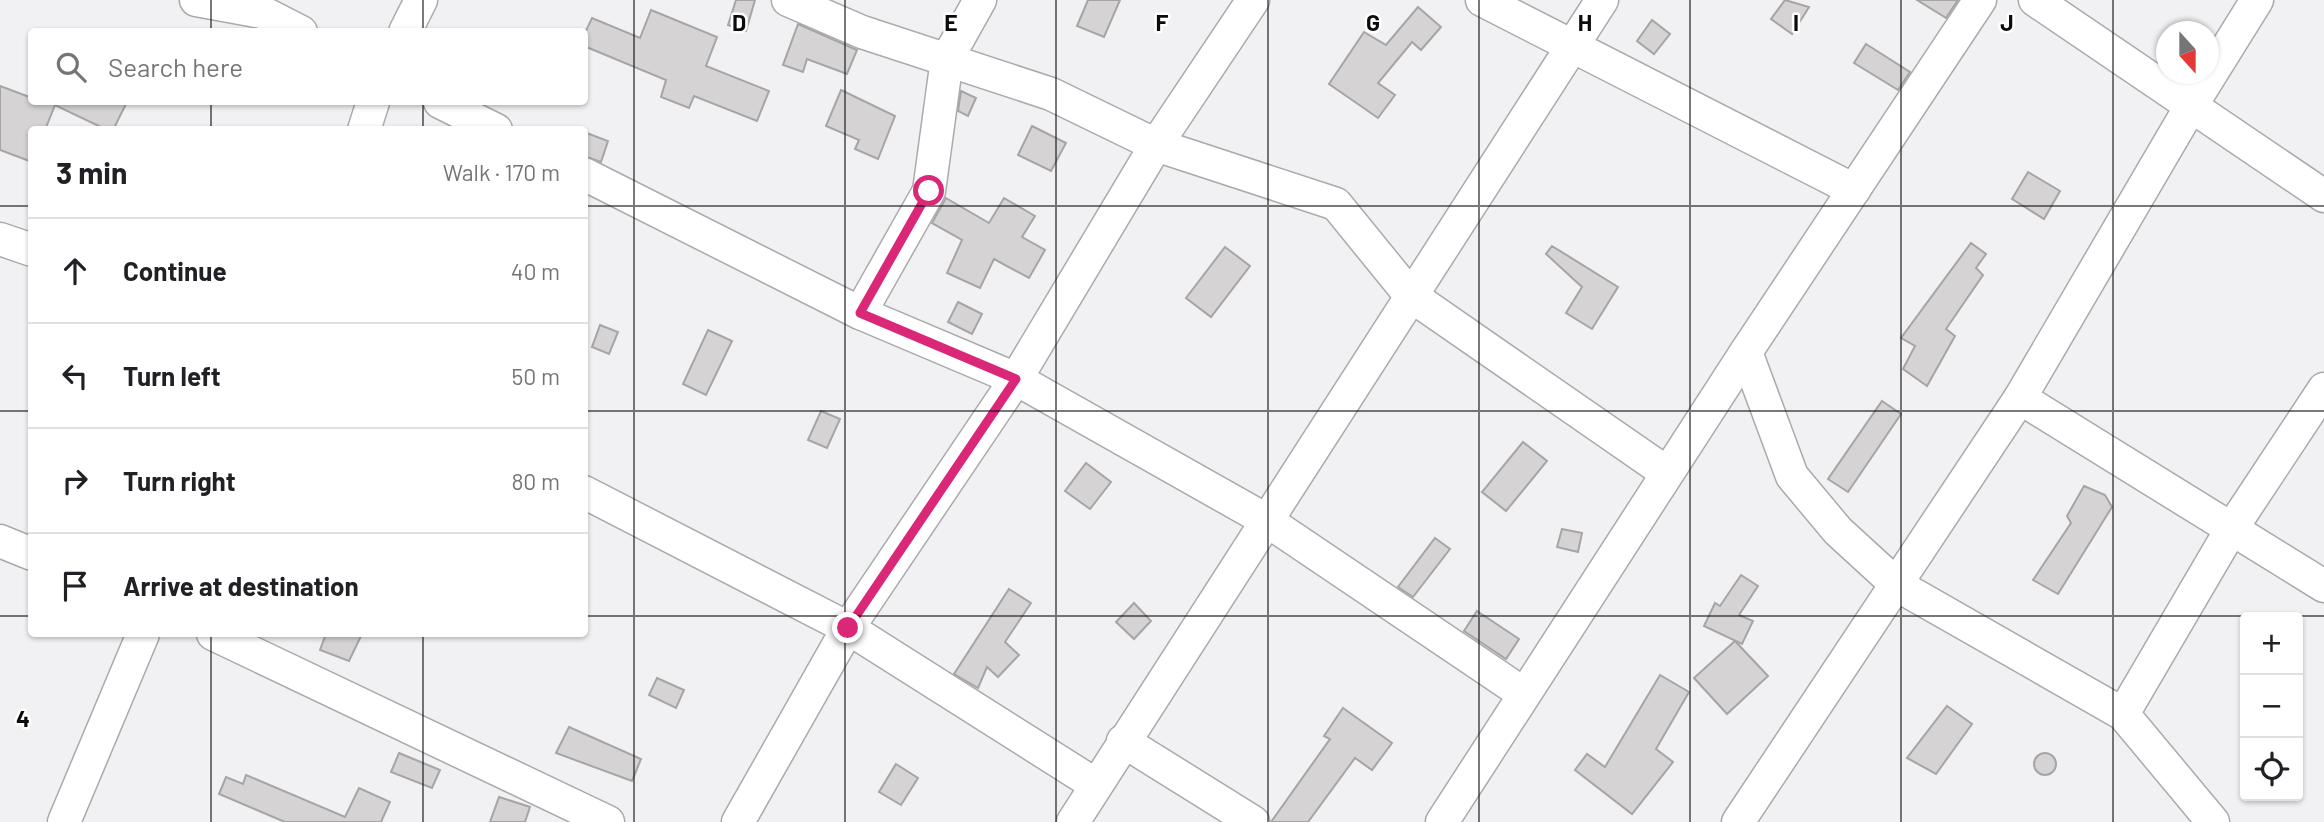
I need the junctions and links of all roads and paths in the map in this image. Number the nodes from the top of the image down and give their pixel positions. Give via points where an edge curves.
1 (196, 0) edge
2 (421, 0) edge
3 (788, 0) edge
4 (980, 0) edge
5 (1253, 0) edge
6 (1482, 0) edge
7 (1602, 0) edge
8 (1980, 0) edge
9 (2035, 0) edge
10 (2257, 0) edge
11 (293, 28) edge
12 (407, 28) edge
13 (1573, 45) junction
14 (947, 59) junction
15 (372, 105) edge
16 (446, 105) edge
17 (2191, 106) junction
18 (365, 126) edge
19 (487, 126) edge
20 (1156, 145) junction
21 (588, 176) edge
22 (1854, 190) junction
23 (2324, 195) edge
24 (0, 239) edge
25 (28, 249) edge
26 (1410, 295) junction
27 (860, 313) junction
28 (1746, 352) junction
29 (1016, 379) junction
30 (2324, 389) edge
31 (2020, 398) junction
32 (1667, 473) junction
33 (588, 494) edge
34 (1266, 520) junction
35 (2232, 528) junction
36 (0, 541) edge
37 (28, 552) edge
38 (1897, 585) junction
39 (2324, 586) edge
40 (848, 628) junction
41 (142, 637) edge
42 (219, 637) edge
43 (1524, 694) junction
44 (2123, 714) junction
45 (1123, 741) junction
46 (1096, 785) junction
47 (64, 822) edge
48 (608, 822) edge
49 (738, 822) edge
50 (1073, 822) edge
51 (1252, 822) edge
52 (1442, 822) edge
53 (1738, 822) edge
54 (2213, 822) edge

1 - 11 street via 262,12
2 - 12 street
3 - 14 street via 862,32
4 - 14 street
5 - 20 street
6 - 13 street
7 - 13 street
8 - 22 street
9 - 17 street
10 - 17 street
13 - 22 street
13 - 26 street
14 - 20 street via 1051,94
14 - 27 street via 929,191
15 - 18 street
16 - 19 street
17 - 23 street
17 - 31 street
20 - 26 street via 1336,204
20 - 29 street
21 - 27 street
22 - 28 street
24 - 25 street
26 - 32 street
26 - 34 street
27 - 29 street
28 - 32 street
28 - 38 street via 1792,475 1838,531
29 - 34 street
29 - 40 street
30 - 35 street
31 - 35 street
31 - 38 street
32 - 43 street
33 - 40 street
34 - 43 street
34 - 45 street
35 - 39 street
35 - 44 street
36 - 37 street
38 - 44 street
38 - 53 street
40 - 46 street
40 - 49 street
41 - 47 street
42 - 48 street
43 - 52 street
44 - 54 street
45 - 46 street
45 - 51 street
46 - 50 street

